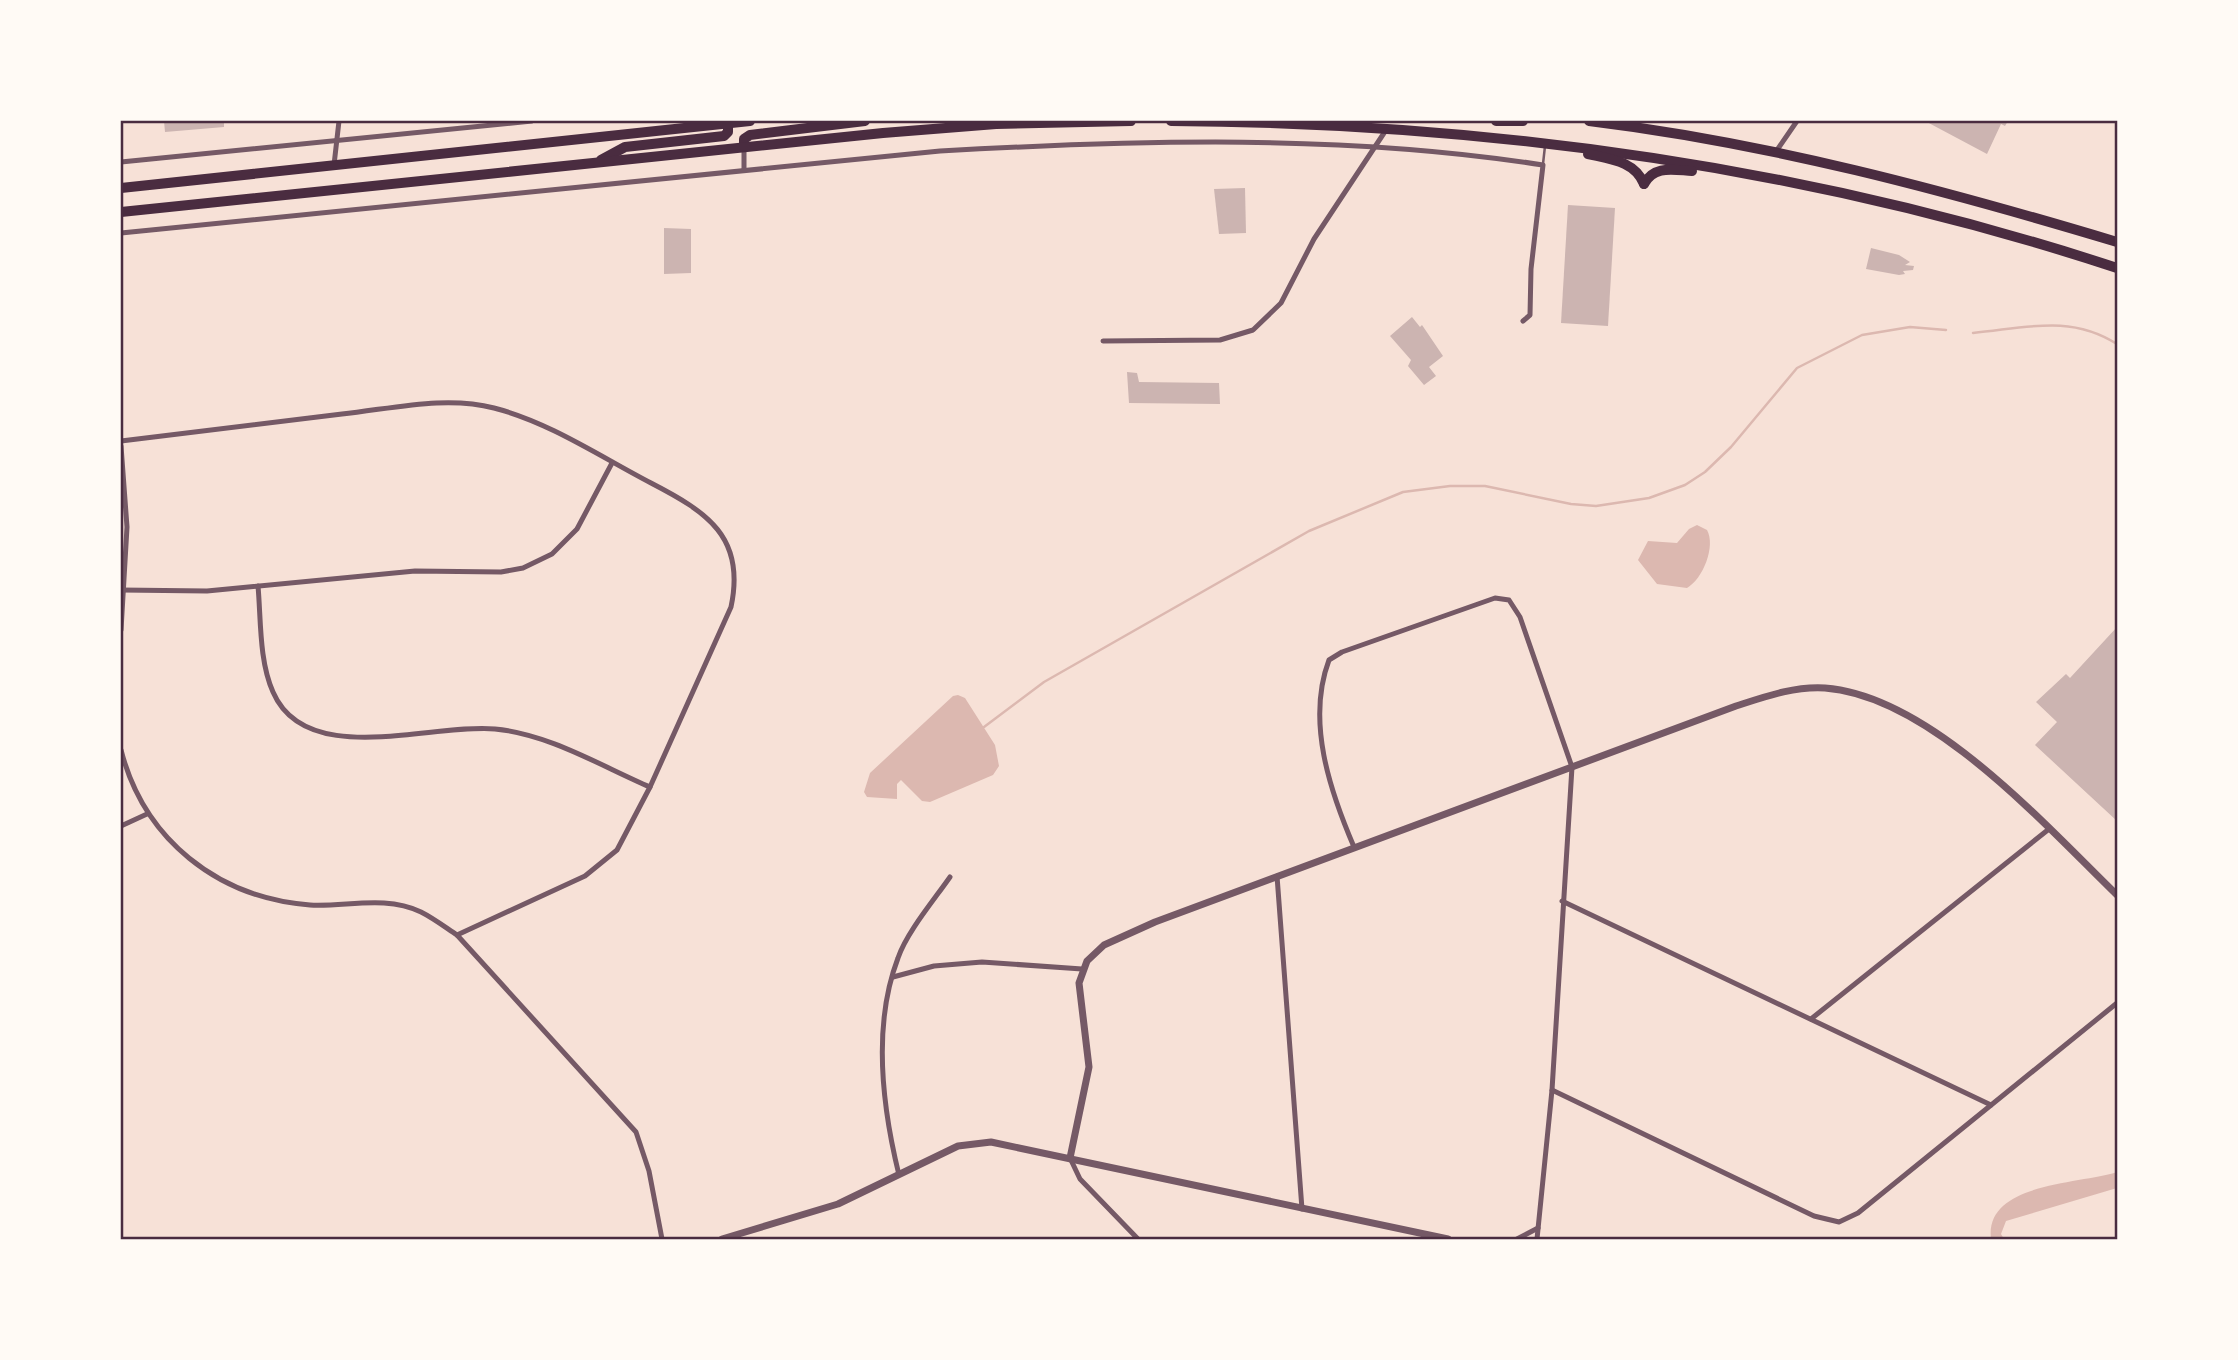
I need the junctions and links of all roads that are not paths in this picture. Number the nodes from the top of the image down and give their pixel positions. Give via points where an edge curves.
1 (339, 121) edge
2 (532, 121) edge
3 (750, 121) edge
4 (865, 121) edge
5 (1131, 121) edge
6 (1171, 121) edge
7 (1272, 121) edge
8 (1398, 121) edge
9 (1496, 121) edge
10 (1523, 121) edge
11 (1590, 121) edge
12 (1797, 121) edge
13 (728, 122) edge
14 (1388, 128) junction
15 (335, 141) junction
16 (1546, 143) junction
17 (1563, 145) junction
18 (744, 147) junction
19 (1373, 147) junction
20 (1775, 154) junction
21 (121, 162) edge
22 (597, 162) junction
23 (334, 165) junction
24 (1543, 165) junction
25 (744, 169) junction
26 (1749, 176) junction
27 (124, 189) edge
28 (121, 212) edge
29 (121, 233) edge
30 (2117, 242) edge
31 (2117, 268) edge
32 (1523, 321) dead end
33 (1103, 341) dead end
34 (121, 443) edge
35 (612, 463) junction
36 (258, 586) junction
37 (123, 590) edge
38 (121, 630) edge
39 (121, 750) edge
40 (1572, 767) junction
41 (650, 787) junction
42 (147, 814) junction
43 (121, 826) edge
44 (2049, 829) junction
45 (1354, 847) junction
46 (1277, 876) junction
47 (950, 877) dead end
48 (2117, 895) edge
49 (1562, 901) junction
50 (457, 935) junction
51 (1082, 970) junction
52 (893, 977) junction
53 (2117, 1003) edge
54 (1811, 1019) junction
55 (1552, 1090) junction
56 (1992, 1105) junction
57 (1070, 1158) junction
58 (899, 1175) junction
59 (1302, 1209) junction
60 (1538, 1228) junction
61 (662, 1239) edge
62 (722, 1239) edge
63 (1138, 1239) edge
64 (1448, 1239) edge
65 (1517, 1239) edge
66 (1537, 1239) edge

1 - 15 street
2 - 15 street
3 - 13 highway
4 - 18 highway via 750,135 744,139
5 - 18 highway via 996,124
6 - 7 highway
7 - 14 highway
8 - 14 highway
9 - 10 highway
11 - 20 highway via 1678,132
12 - 20 street
13 - 22 highway via 724,136 625,147
13 - 23 highway
14 - 16 highway
14 - 19 street
15 - 21 street
15 - 23 street
16 - 17 highway
16 - 24 lane
17 - 26 highway
17 - 26 highway via 1567,150 1624,163 1644,184 1650,174 1665,169
18 - 22 highway
18 - 25 street
19 - 24 street
19 - 25 street via 1206,143 1023,146
19 - 33 street via 1314,239 1281,303 1253,330 1220,340
20 - 30 highway via 1907,182
22 - 28 highway
23 - 27 highway
24 - 32 street via 1530,315
25 - 29 street
26 - 31 highway via 1951,221
34 - 35 street via 456,403 513,413
34 - 37 street via 127,527
35 - 36 street via 569,537 552,554 523,568 415,571
35 - 41 street via 694,505 721,533 734,562 732,607
36 - 37 street via 182,592
36 - 41 street via 269,681 278,702 303,726 355,738 471,728 526,734
37 - 38 street
39 - 42 street via 128,779
40 - 44 street via 1764,697 1808,688 1839,690 1874,699 1917,721 1983,769
40 - 45 street
40 - 45 street via 1511,601 1495,598 1342,652 1329,660 1324,678 1322,753 1336,805
40 - 49 street
41 - 50 street via 617,850 598,869
42 - 43 street
42 - 50 street via 185,854 237,888 311,905 393,903 421,911
44 - 48 street
44 - 54 street
45 - 46 street
46 - 51 street via 1136,929 1093,954
46 - 59 street
47 - 52 street via 907,941
49 - 54 street
49 - 55 street
50 - 61 street via 636,1132
51 - 52 street via 982,962 934,966
51 - 57 street via 1080,999 1089,1067
52 - 58 street via 883,1075 888,1129
53 - 56 street
54 - 56 street
55 - 56 street via 1814,1216 1839,1222 1858,1213
55 - 60 street
57 - 58 street via 1013,1144 973,1143
57 - 59 street
57 - 63 street via 1080,1179
58 - 62 street via 819,1211
59 - 64 street
60 - 65 street
60 - 66 street

